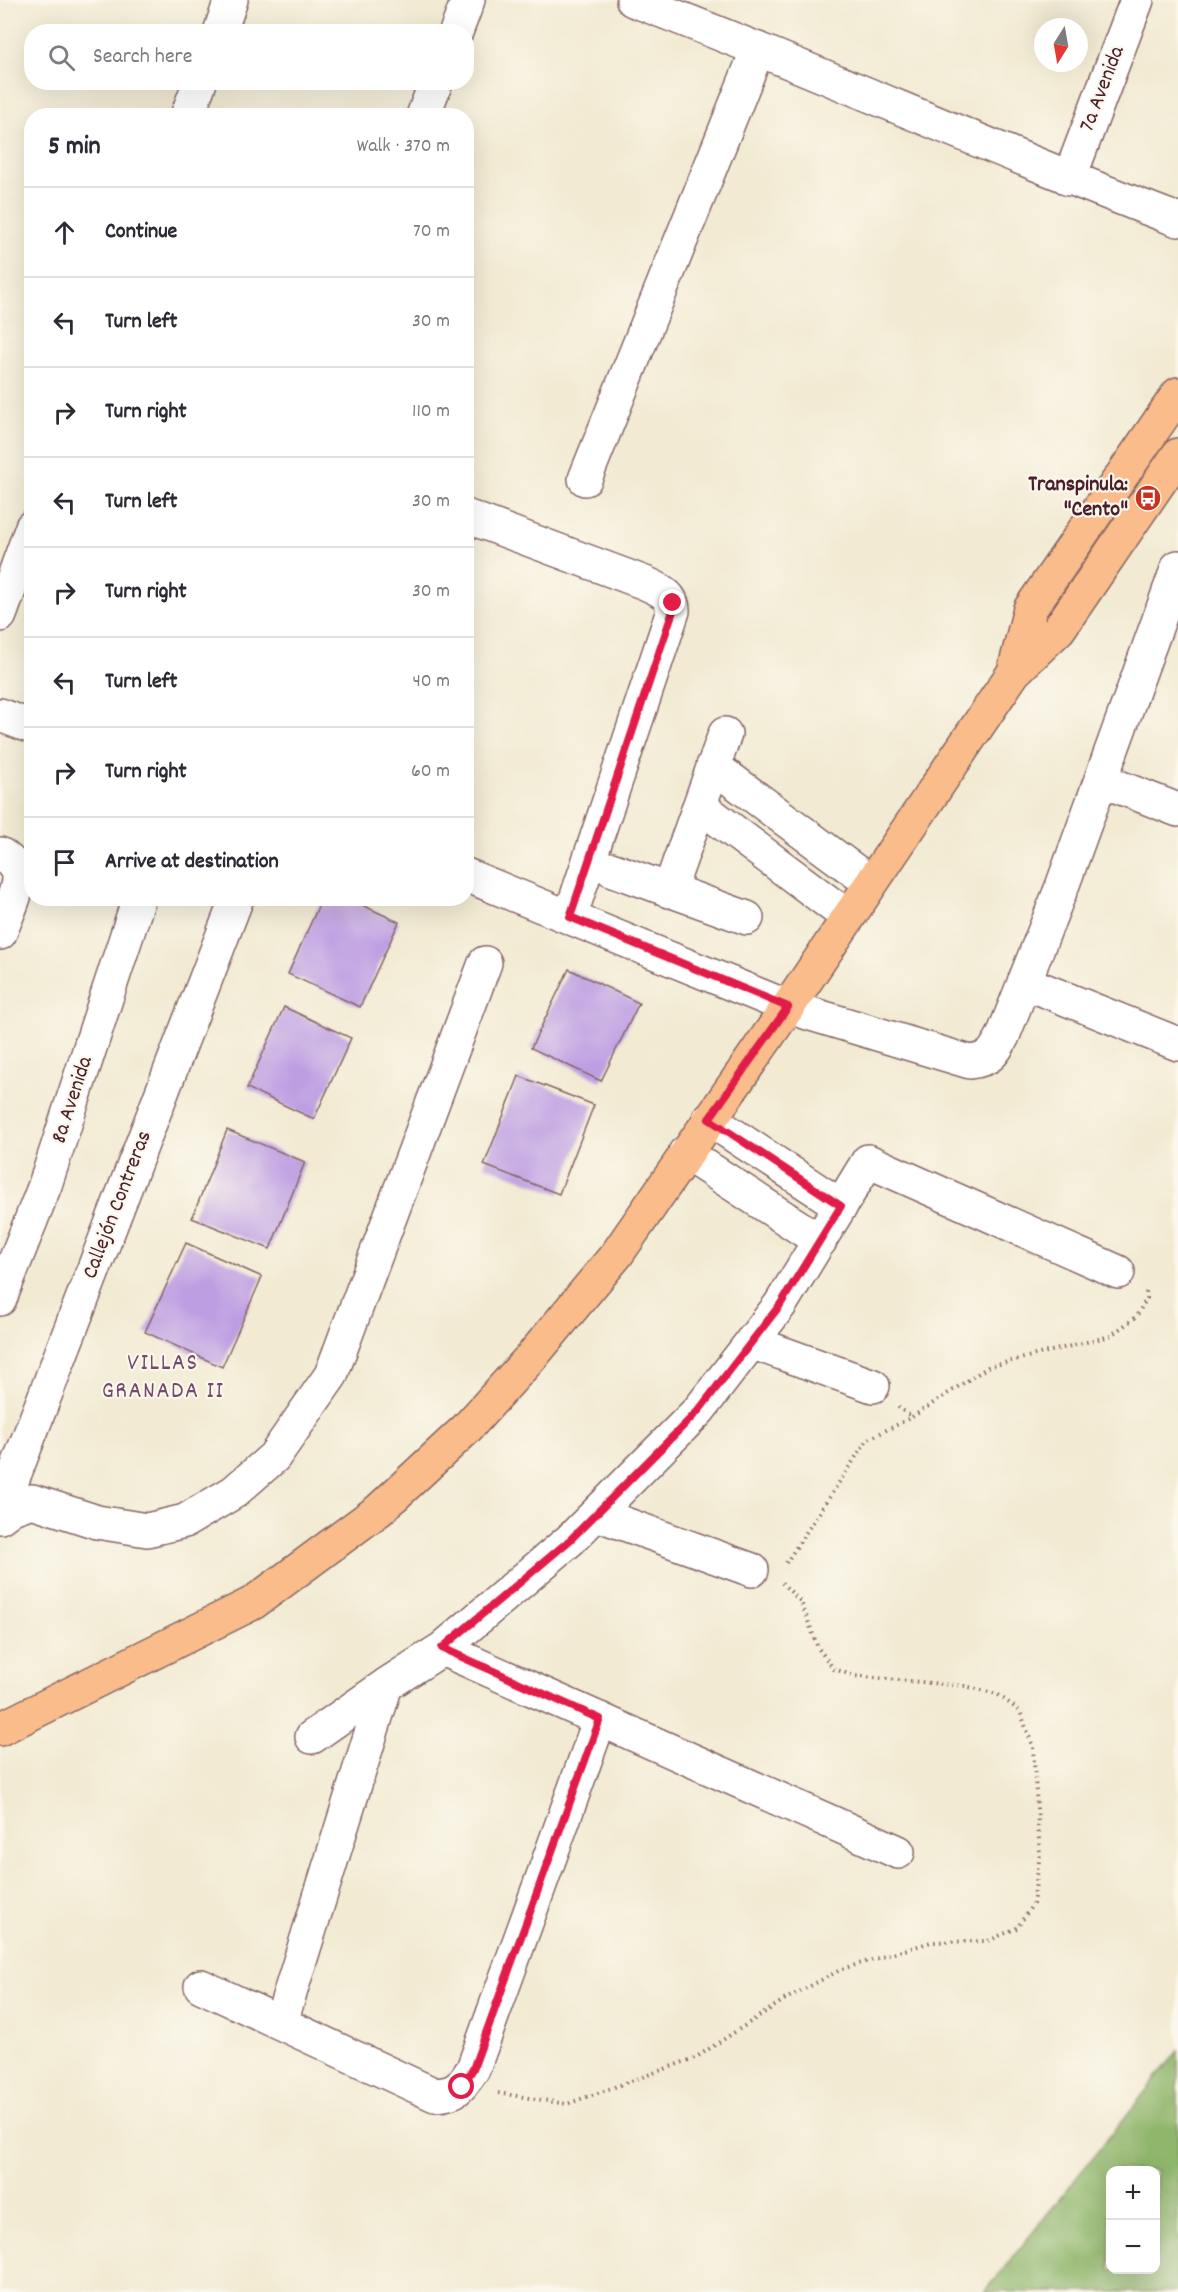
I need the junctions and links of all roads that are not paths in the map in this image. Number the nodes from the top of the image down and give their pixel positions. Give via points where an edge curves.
1 (231, 0) edge
2 (468, 0) edge
3 (633, 0) edge
4 (1137, 0) edge
5 (223, 24) edge
6 (459, 24) edge
7 (758, 49) junction
8 (197, 90) edge
9 (433, 90) edge
10 (190, 108) edge
11 (426, 108) edge
12 (1069, 179) junction
13 (1178, 220) edge
14 (1178, 394) edge
15 (1178, 455) edge
16 (585, 480) dead end
17 (474, 519) edge
18 (24, 549) edge
19 (1178, 567) edge
20 (0, 615) edge
21 (1014, 672) junction
22 (0, 715) edge
23 (24, 724) edge
24 (725, 734) dead end
25 (713, 766) junction
26 (1101, 780) junction
27 (700, 806) junction
28 (1178, 810) edge
29 (0, 855) edge
30 (610, 869) dead end
31 (474, 878) edge
32 (871, 883) junction
33 (669, 891) junction
34 (136, 906) edge
35 (234, 906) edge
36 (570, 917) junction
37 (848, 917) junction
38 (747, 918) dead end
39 (0, 933) edge
40 (485, 963) dead end
41 (1024, 982) junction
42 (788, 1007) junction
43 (1178, 1044) edge
44 (709, 1119) junction
45 (685, 1153) junction
46 (841, 1206) junction
47 (819, 1241) junction
48 (1118, 1272) road end
49 (0, 1299) edge
50 (751, 1342) junction
51 (873, 1386) dead end
52 (0, 1512) edge
53 (597, 1514) junction
54 (0, 1517) edge
55 (770, 1572) road end
56 (442, 1648) junction
57 (386, 1685) junction
58 (600, 1719) junction
59 (0, 1729) edge
60 (312, 1737) dead end
61 (898, 1852) dead end
62 (201, 1986) dead end
63 (281, 2022) junction

1 - 5 street
2 - 6 street
3 - 7 street
4 - 12 street, 7a Avenida
7 - 12 street
7 - 16 street
8 - 10 street
9 - 11 street
12 - 13 street
14 - 21 main road via 1030,609
15 - 21 main road via 1059,629
17 - 36 street via 645,583 673,603 670,622
18 - 20 street
19 - 26 street
21 - 32 main road
22 - 23 street
24 - 25 street
25 - 27 street
25 - 32 street
26 - 28 street
26 - 41 street
27 - 33 street
27 - 37 street
29 - 39 street via 11,861 18,874
30 - 33 street
31 - 36 street
32 - 37 main road
33 - 38 street
34 - 49 street, 8a Avenida via 45,1185
35 - 52 street, Callejón Contreras
36 - 42 street
37 - 42 main road
40 - 54 street via 331,1375 274,1457 234,1492 185,1521 147,1530 97,1522 32,1501
41 - 42 street via 994,1051 985,1060 970,1062
41 - 43 street
42 - 44 main road
44 - 45 main road
44 - 46 street
45 - 47 street
45 - 59 main road via 617,1254 533,1355 466,1429 379,1510 253,1603
46 - 47 street
46 - 48 street via 868,1161
47 - 50 street via 780,1305
50 - 51 street
50 - 53 street via 699,1410
53 - 55 street
53 - 56 street
56 - 57 street
56 - 58 street
57 - 60 street
57 - 63 street
58 - 61 street
58 - 63 street via 473,2069 462,2087 449,2094 435,2095
62 - 63 street

